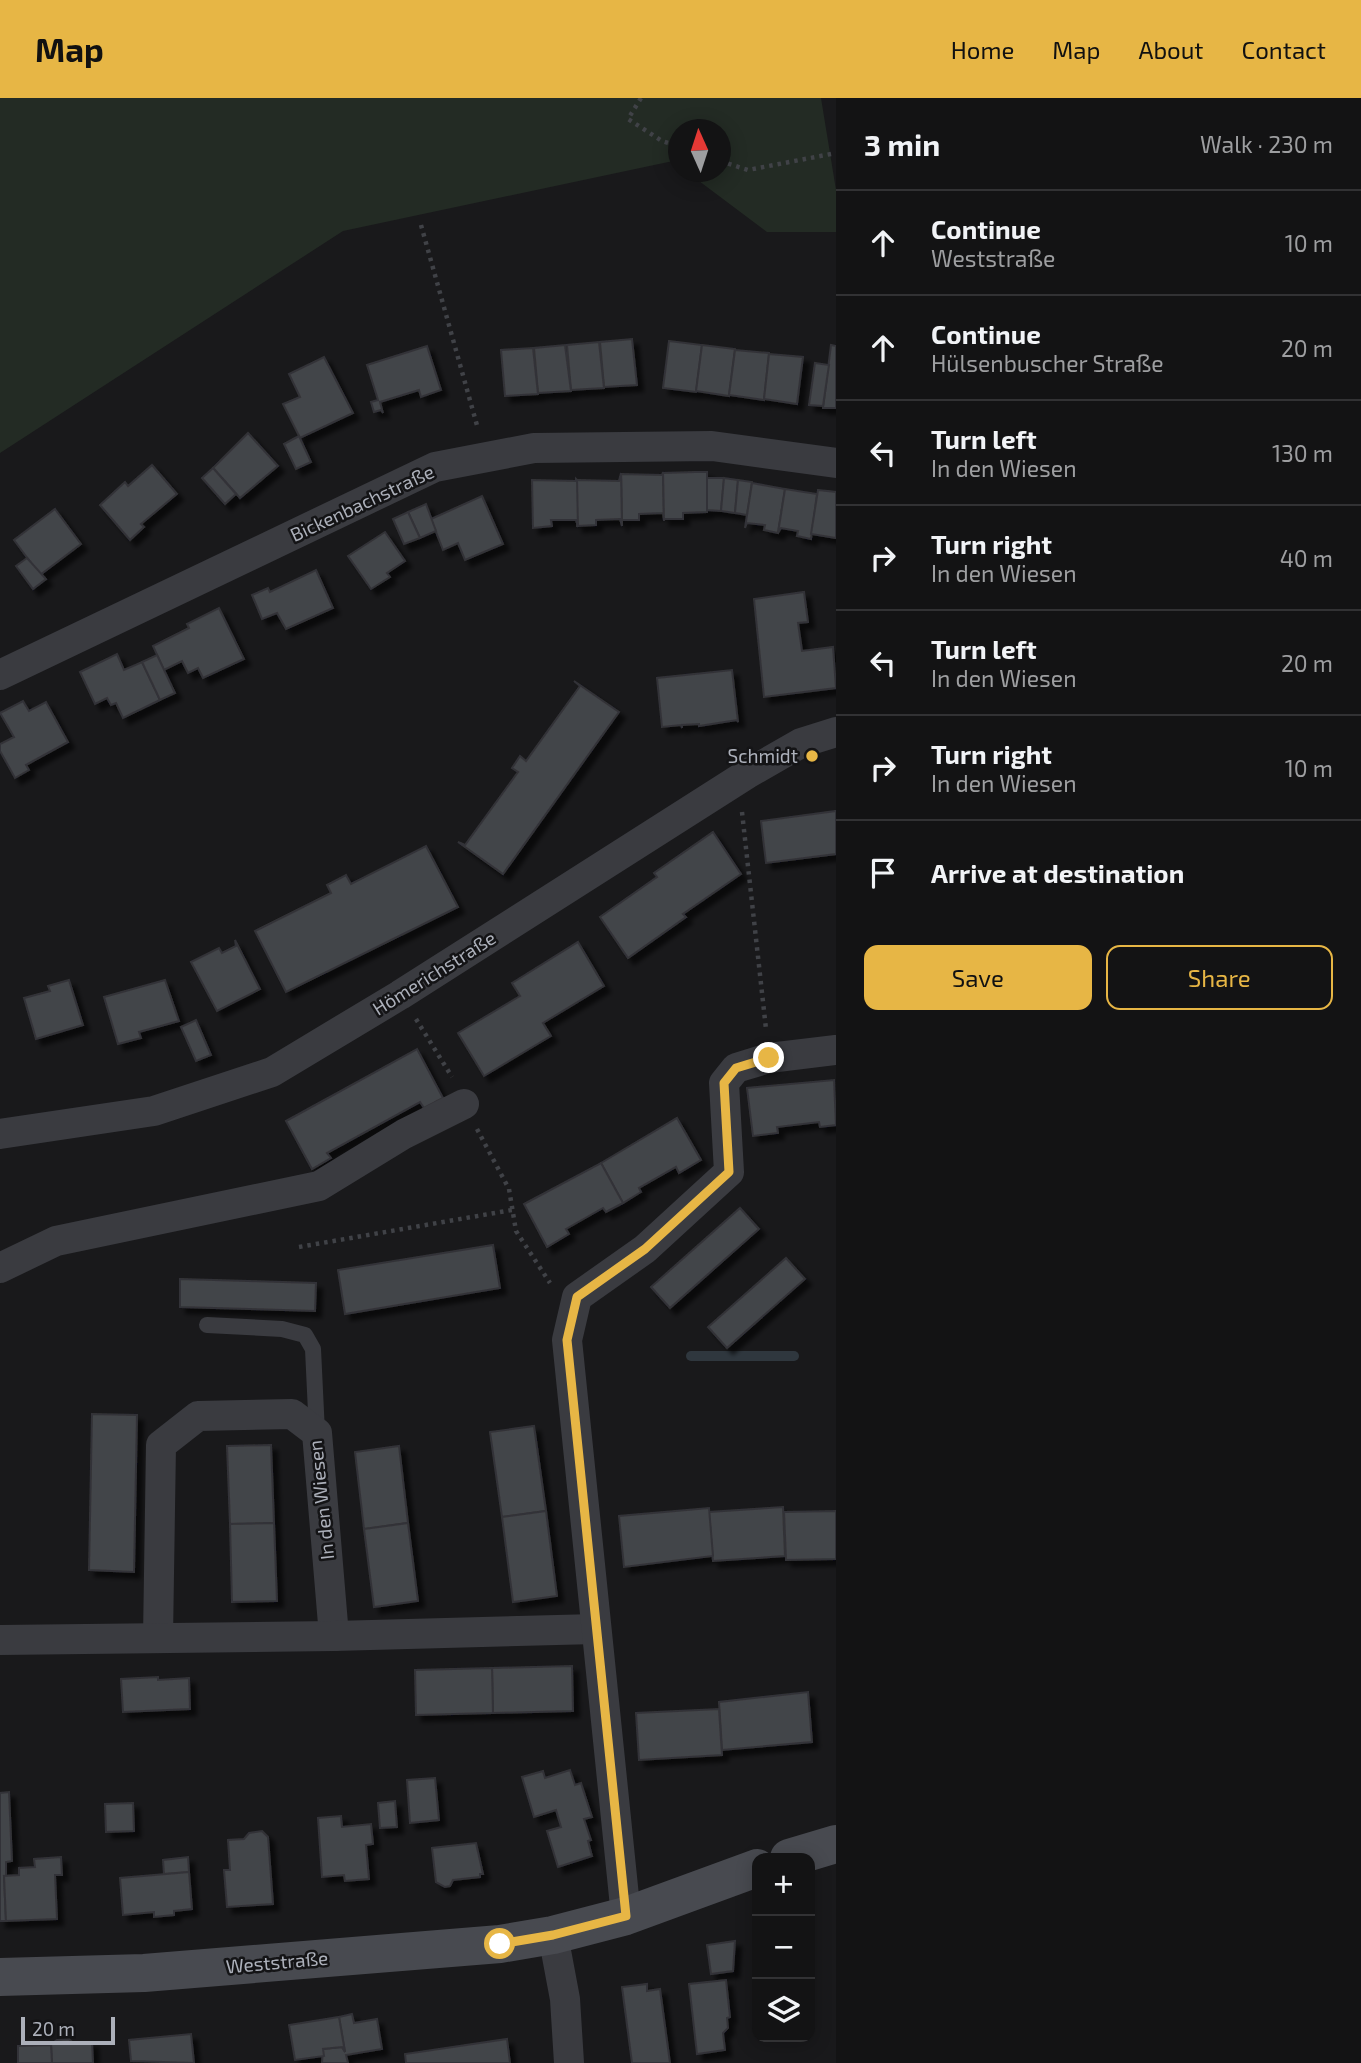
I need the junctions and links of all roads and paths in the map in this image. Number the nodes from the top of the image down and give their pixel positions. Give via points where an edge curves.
1 (641, 98) edge
2 (668, 143) edge
3 (836, 153) edge
4 (731, 165) edge
5 (421, 225) dead end
6 (485, 457) junction
7 (836, 463) edge
8 (0, 675) edge
9 (836, 732) edge
10 (729, 786) junction
11 (400, 995) junction
12 (836, 1050) edge
13 (769, 1058) junction
14 (464, 1104) junction
15 (0, 1134) edge
16 (512, 1210) junction
17 (299, 1247) dead end
18 (0, 1268) edge
19 (577, 1297) junction
20 (207, 1325) dead end
21 (317, 1433) junction
22 (596, 1629) junction
23 (334, 1636) junction
24 (158, 1638) junction
25 (0, 1640) edge
26 (836, 1844) edge
27 (806, 1853) edge
28 (752, 1870) edge
29 (626, 1916) junction
30 (553, 1935) junction
31 (0, 1977) edge
32 (569, 2063) edge

1 - 2 path via 628,119
3 - 4 path via 748,170
5 - 6 path
6 - 7 street, Bickenbachstraße via 534,448 712,446
6 - 8 street, Bickenbachstraße via 435,467
9 - 10 street, Hömerichstraße via 801,743
10 - 11 street, Hömerichstraße
10 - 13 path via 742,812
11 - 14 path via 448,1068
11 - 15 street, Hömerichstraße via 272,1072 153,1111
12 - 13 street
13 - 19 street via 736,1068 724,1083 729,1172 645,1249
14 - 16 path via 509,1189
14 - 18 street via 404,1133 319,1186 56,1241
16 - 17 path
16 - 19 path via 516,1231 551,1284
19 - 22 street via 567,1340
20 - 21 lane via 282,1329 305,1335 313,1349
21 - 23 street, In den Wiesen
21 - 24 street, In den Wiesen via 292,1414 198,1416 161,1445
22 - 23 street
22 - 29 street
23 - 24 street
24 - 25 street
26 - 27 main road
28 - 29 main road, Weststraße
29 - 30 main road, Weststraße
30 - 31 main road, Weststraße via 500,1944 144,1973
30 - 32 street via 565,1999

